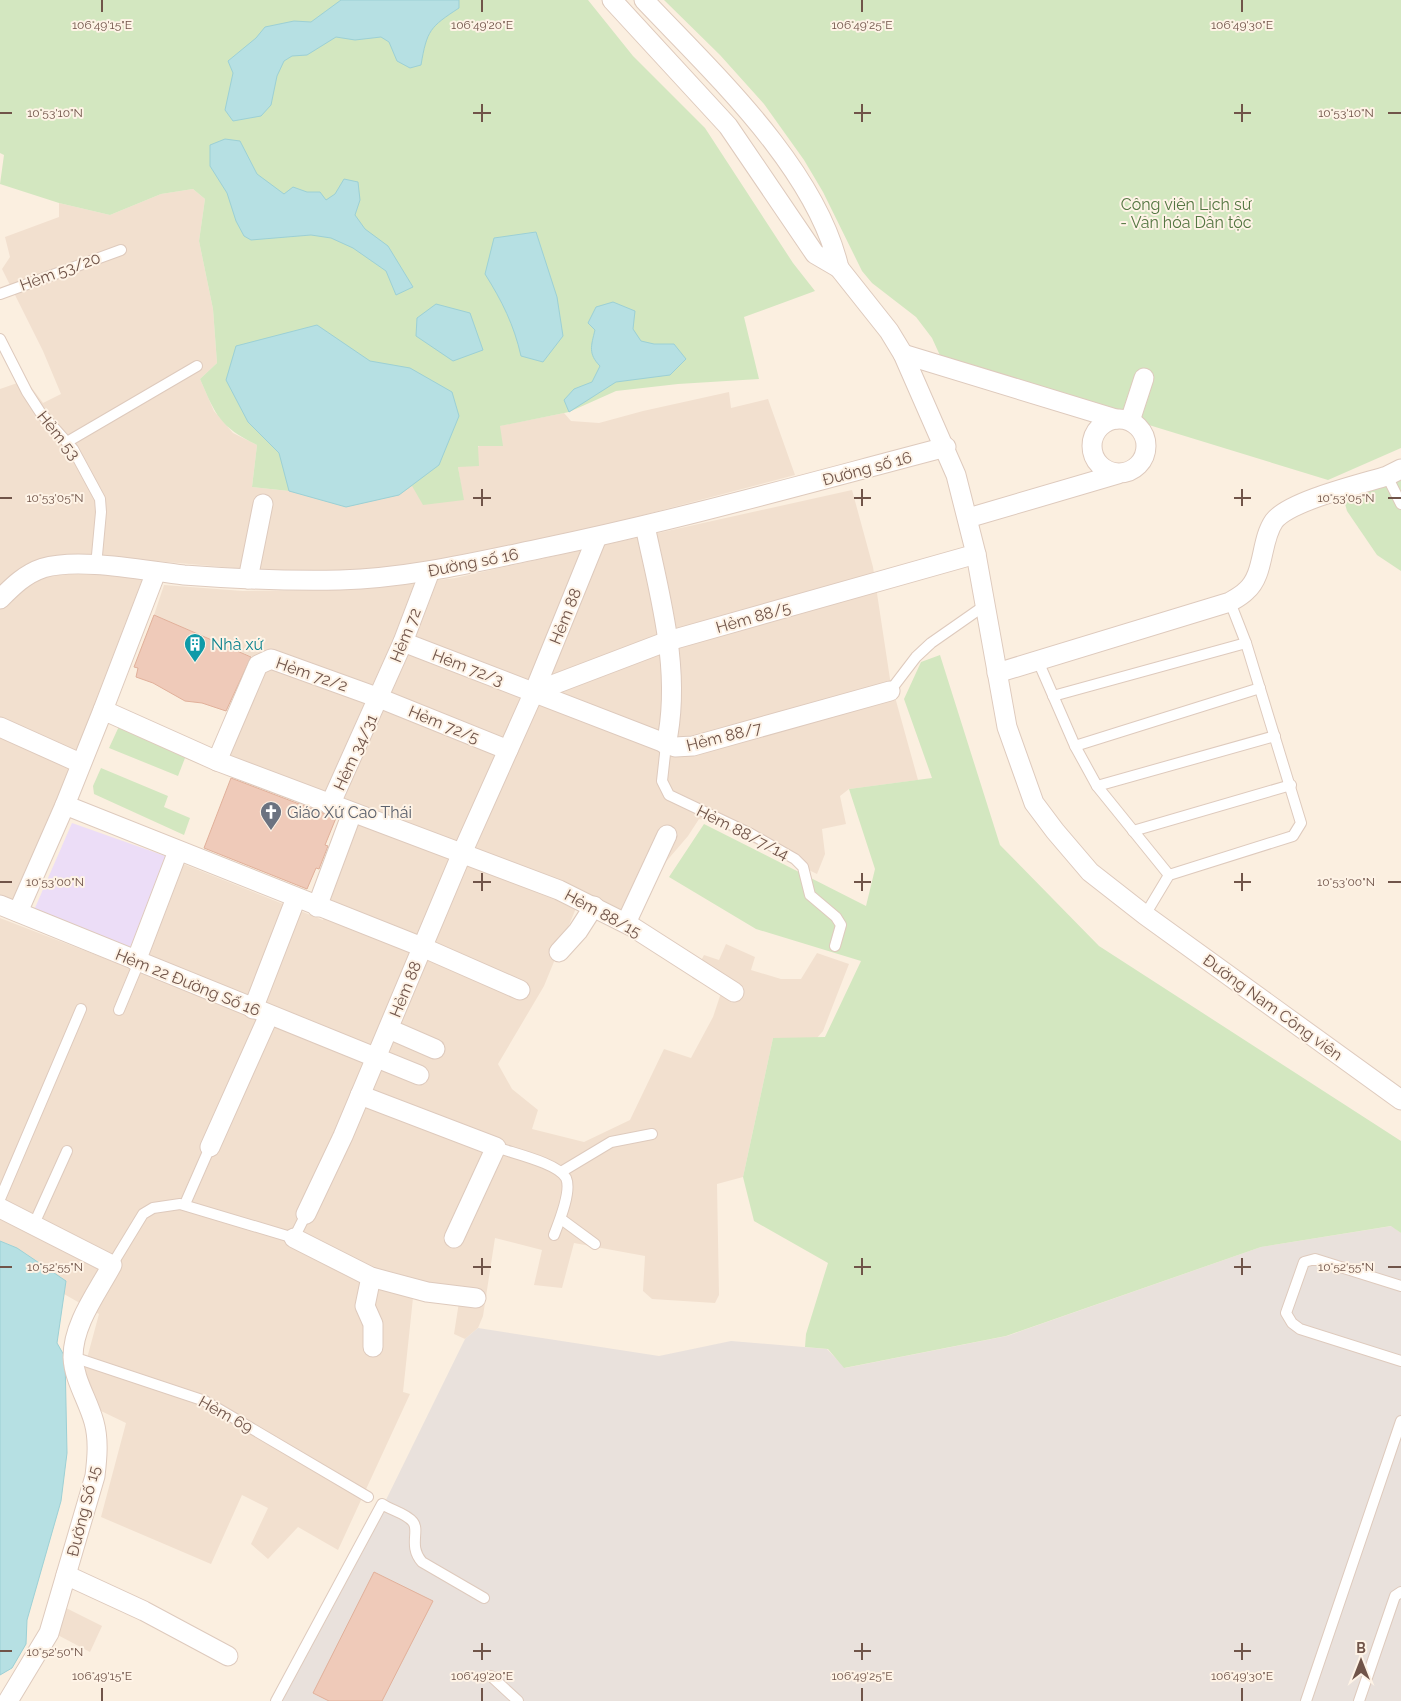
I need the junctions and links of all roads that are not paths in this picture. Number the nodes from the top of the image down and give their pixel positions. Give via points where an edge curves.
1 (612, 0) edge
2 (644, 0) edge
3 (121, 250) dead end
4 (839, 268) junction
5 (0, 294) edge
6 (0, 339) edge
7 (903, 354) junction
8 (197, 366) dead end
9 (1144, 378) dead end
10 (1123, 420) junction
11 (68, 442) junction
12 (946, 447) junction
13 (1394, 472) edge
14 (1118, 474) junction
15 (263, 504) dead end
16 (1401, 504) edge
17 (968, 518) junction
18 (645, 526) junction
19 (597, 537) junction
20 (976, 554) junction
21 (96, 566) junction
22 (430, 571) junction
23 (156, 572) junction
24 (248, 579) junction
25 (0, 599) edge
26 (1230, 602) junction
27 (984, 606) junction
28 (668, 641) junction
29 (403, 642) junction
30 (1246, 643) junction
31 (1038, 661) junction
32 (997, 673) junction
33 (1260, 688) junction
34 (890, 691) joint
35 (534, 692) junction
36 (1053, 696) junction
37 (379, 698) junction
38 (103, 710) junction
39 (0, 728) edge
40 (1275, 736) junction
41 (666, 745) junction
42 (1075, 746) junction
43 (508, 750) junction
44 (217, 761) junction
45 (80, 763) junction
46 (1290, 785) junction
47 (1097, 786) junction
48 (65, 805) junction
49 (330, 805) junction
50 (352, 813) junction
51 (1134, 831) junction
52 (667, 835) dead end
53 (178, 851) junction
54 (462, 853) junction
55 (1169, 875) junction
56 (296, 898) junction
57 (0, 905) edge
58 (594, 906) junction
59 (317, 907) junction
60 (18, 912) junction
61 (1145, 915) junction
62 (626, 923) junction
63 (835, 946) dead end
64 (422, 947) junction
65 (559, 952) dead end
66 (138, 961) junction
67 (520, 990) dead end
68 (734, 992) dead end
69 (81, 1009) dead end
70 (119, 1010) dead end
71 (261, 1012) junction
72 (388, 1029) junction
73 (435, 1050) dead end
74 (375, 1059) junction
75 (419, 1076) dead end
76 (360, 1095) junction
77 (1401, 1100) edge
78 (652, 1134) dead end
79 (210, 1147) joint
80 (496, 1147) junction
81 (68, 1150) dead end
82 (561, 1172) junction
83 (0, 1199) edge
84 (185, 1204) junction
85 (0, 1208) edge
86 (306, 1214) joint
87 (561, 1219) junction
88 (34, 1224) junction
89 (554, 1235) dead end
90 (294, 1238) junction
91 (454, 1238) dead end
92 (595, 1244) dead end
93 (112, 1265) junction
94 (371, 1277) junction
95 (1401, 1286) edge
96 (476, 1298) dead end
97 (373, 1347) dead end
98 (73, 1356) junction
99 (1401, 1361) edge
100 (1401, 1421) edge
101 (368, 1497) dead end
102 (66, 1575) junction
103 (1401, 1592) edge
104 (484, 1598) dead end
105 (228, 1656) dead end
106 (491, 1676) dead end
107 (8, 1701) edge
108 (276, 1701) edge
109 (518, 1701) edge
110 (1306, 1701) edge
111 (1359, 1701) edge

1 - 4 street via 728,126 816,254
2 - 4 street via 748,112 787,163 834,245
3 - 5 lane, Hẻm 53/20
4 - 7 street, Đường Nam Công viên
6 - 11 lane, Hẻm 53 via 35,405
7 - 10 street
7 - 12 street, Đường Nam Công viên
8 - 11 lane
9 - 10 street
10 - 14 street via 1142,432 1147,448 1135,469
10 - 14 street via 1108,422 1095,434 1092,452 1102,467
11 - 21 lane, Hẻm 53 via 100,499
12 - 17 street, Đường Nam Công viên
12 - 18 street, Đường số 16
13 - 16 lane
13 - 26 street via 1293,506 1275,521 1247,591
14 - 17 street
15 - 24 street
17 - 20 street, Đường Nam Công viên
18 - 19 street, Đường số 16
18 - 28 street
19 - 22 street, Đường số 16
19 - 35 street, Hẻm 88
20 - 27 street, Đường Nam Công viên
20 - 28 street, Hẻm 88/5
21 - 23 street, Đường số 16
21 - 25 street, Đường số 16 via 43,568 19,580
22 - 24 street, Đường số 16 via 340,580
22 - 29 street, Hẻm 72
23 - 24 street, Đường số 16
23 - 38 street
26 - 30 lane
26 - 31 street
27 - 32 street, Đường Nam Công viên
27 - 34 lane via 916,656
28 - 35 street, Hẻm 88/5
28 - 41 street via 671,671
29 - 35 street, Hẻm 72/3
29 - 37 street, Hẻm 72
30 - 33 lane
30 - 36 lane
31 - 32 street
31 - 36 lane
32 - 61 street, Đường Nam Công viên via 1007,727 1034,803 1090,872
33 - 40 lane
33 - 42 lane
34 - 41 street, Hẻm 88/7 via 693,746
35 - 41 street, Hẻm 88/7
35 - 43 street, Hẻm 88
36 - 42 lane
37 - 43 street, Hẻm 72/5
37 - 44 street, Hẻm 72/2 via 280,660 264,661 258,665
37 - 49 street, Hẻm 34/31
38 - 44 street, Hẻm 88/15
38 - 45 street
39 - 45 street
40 - 46 lane
40 - 47 lane
41 - 63 lane, Hẻm 88/7/14 via 662,781 669,795 795,859 803,867 810,895 842,925
42 - 47 lane
43 - 54 street, Hẻm 88
44 - 49 street, Hẻm 88/15
45 - 48 street
46 - 51 lane
46 - 55 lane via 1301,823 1293,836
47 - 51 lane
48 - 53 street
48 - 60 street
49 - 50 street, Hẻm 88/15
50 - 54 street, Hẻm 88/15
50 - 59 street
51 - 55 lane
52 - 62 street
53 - 56 street
53 - 66 street
54 - 58 street, Hẻm 88/15
54 - 64 street, Hẻm 88
55 - 61 lane
56 - 59 street
56 - 71 street
57 - 60 street, Hẻm 22 Đường Số 16
58 - 62 street, Hẻm 88/15
58 - 65 street
59 - 64 street
60 - 66 street, Hẻm 22 Đường Số 16
61 - 77 street, Đường Nam Công viên
62 - 68 street, Hẻm 88/15
64 - 67 street
64 - 72 street, Hẻm 88
66 - 70 lane
66 - 71 street, Hẻm 22 Đường Số 16
69 - 83 lane
71 - 74 street, Hẻm 22 Đường Số 16
71 - 79 street
72 - 73 street
72 - 74 street, Hẻm 88
74 - 75 street, Hẻm 22 Đường Số 16
74 - 76 street, Hẻm 88
76 - 80 street
76 - 86 street, Hẻm 88
78 - 82 lane via 611,1142
79 - 84 lane
80 - 82 lane
80 - 91 street
81 - 88 lane
82 - 87 lane via 567,1185
84 - 90 lane
84 - 93 lane via 147,1211
85 - 88 street
86 - 90 lane, Hẻm 88
87 - 89 lane
87 - 92 lane
88 - 93 street
90 - 94 street
93 - 98 street, Đường Số 15 via 79,1328
94 - 96 street via 426,1292
94 - 97 street via 365,1306 373,1324
95 - 99 lane via 1315,1258 1304,1262 1286,1313 1300,1328
98 - 101 lane, Hẻm 69 via 205,1401
98 - 102 street, Đường Số 15 via 75,1373 94,1422 97,1452 95,1476
100 - 110 lane
102 - 105 street via 144,1611
102 - 107 street, Đường Số 15 via 49,1633
103 - 111 lane via 1395,1596
104 - 108 lane via 422,1562 416,1556 412,1521 383,1505
106 - 109 lane

